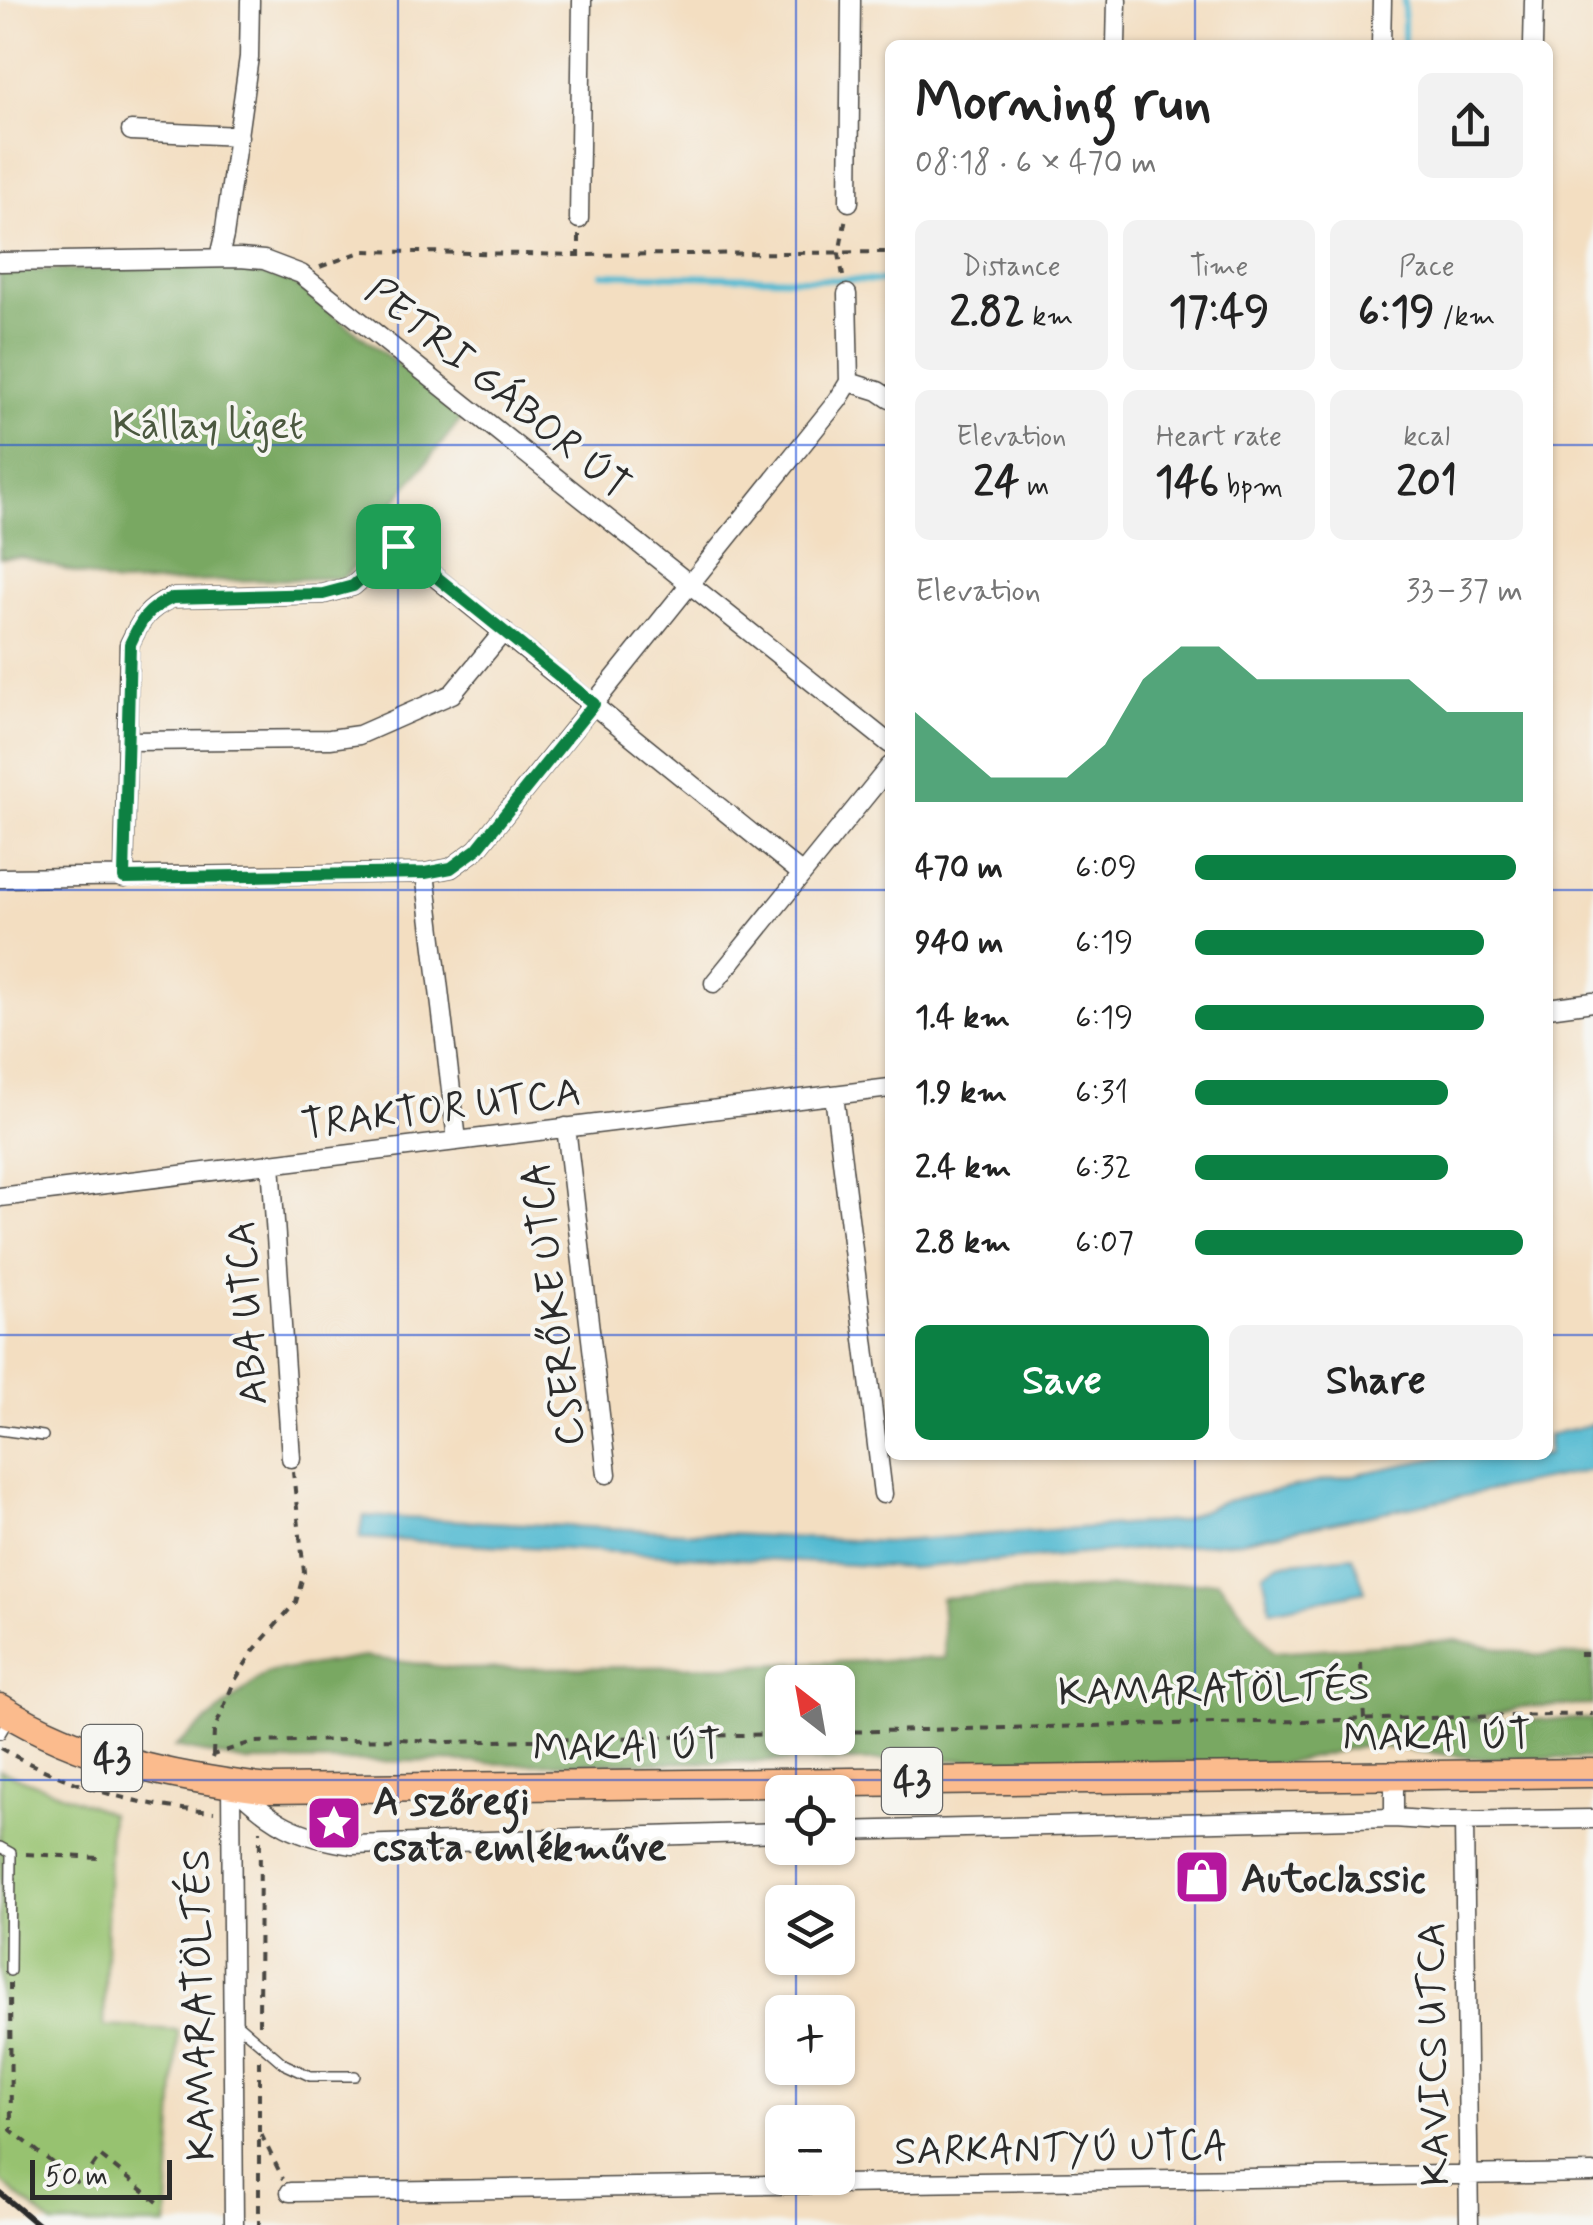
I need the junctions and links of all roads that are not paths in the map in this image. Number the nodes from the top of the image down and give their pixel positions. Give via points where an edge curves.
1 (250, 0) edge
2 (582, 0) edge
3 (851, 0) edge
4 (1117, 0) edge
5 (1382, 0) edge
6 (1534, 0) edge
7 (1116, 40) edge
8 (1382, 40) edge
9 (1533, 40) edge
10 (131, 131) dead end
11 (239, 136) junction
12 (849, 202) road end
13 (579, 218) dead end
14 (218, 257) junction
15 (0, 262) edge
16 (847, 294) road end
17 (849, 382) junction
18 (885, 396) edge
19 (690, 584) junction
20 (504, 632) junction
21 (594, 704) junction
22 (885, 740) edge
23 (129, 741) junction
24 (885, 772) edge
25 (425, 873) junction
26 (802, 874) junction
27 (0, 878) edge
28 (124, 878) junction
29 (714, 983) dead end
30 (1593, 1002) edge
31 (1553, 1007) edge
32 (885, 1089) edge
33 (834, 1096) junction
34 (566, 1127) junction
35 (457, 1140) junction
36 (271, 1163) junction
37 (0, 1197) edge
38 (0, 1430) edge
39 (43, 1436) dead end
40 (292, 1458) road end
41 (607, 1474) dead end
42 (883, 1494) dead end
43 (4, 1719) edge
44 (1593, 1773) edge
45 (1394, 1776) junction
46 (231, 1798) junction
47 (1394, 1818) junction
48 (1593, 1819) edge
49 (1464, 1821) junction
50 (855, 1831) edge
51 (765, 1833) edge
52 (0, 1847) edge
53 (10, 1970) road end
54 (232, 2019) junction
55 (356, 2076) dead end
56 (1593, 2173) edge
57 (1468, 2175) junction
58 (290, 2192) road end
59 (234, 2225) edge
60 (1470, 2225) edge

1 - 11 street
2 - 13 street
3 - 12 street
4 - 7 street
5 - 8 street
6 - 9 street
10 - 11 street
11 - 14 street
14 - 15 street, PETRI GÁBOR ÚT
14 - 19 street, PETRI GÁBOR ÚT via 264,260 301,274
16 - 17 street
17 - 18 street
17 - 19 street
19 - 21 street
19 - 22 street, PETRI GÁBOR ÚT
20 - 21 street
20 - 23 street via 452,694 359,734
20 - 23 street via 398,546 353,586 323,594 172,598 141,620 130,644
21 - 25 street via 477,849 451,868
21 - 26 street
23 - 28 street
24 - 26 street
25 - 28 street
25 - 35 street
26 - 29 street
27 - 28 street
30 - 31 street
32 - 33 street, TRAKTOR UTCA
33 - 34 street, TRAKTOR UTCA
33 - 42 street
34 - 35 street, TRAKTOR UTCA
34 - 41 street, CSERŐKE UTCA
35 - 36 street, TRAKTOR UTCA
36 - 37 street, TRAKTOR UTCA
36 - 40 street, ABA UTCA
38 - 39 lane
43 - 46 main road, 43 via 136,1766 206,1781
44 - 45 main road, MAKAI ÚT / 43
45 - 46 main road, MAKAI ÚT / 43 via 270,1788
45 - 47 street
46 - 51 street via 317,1840 352,1845
46 - 54 street, KAMARATÖLTÉS
47 - 49 street, MAKAI ÚT
47 - 50 street, MAKAI ÚT
48 - 49 street, MAKAI ÚT
49 - 57 street, KAVICS UTCA
52 - 53 lane via 11,1853
54 - 55 lane via 284,2064 310,2076
54 - 59 street, KAMARATÖLTÉS
56 - 57 street, SARKANTYÚ UTCA
57 - 58 street, SARKANTYÚ UTCA
57 - 60 street, KAVICS UTCA

